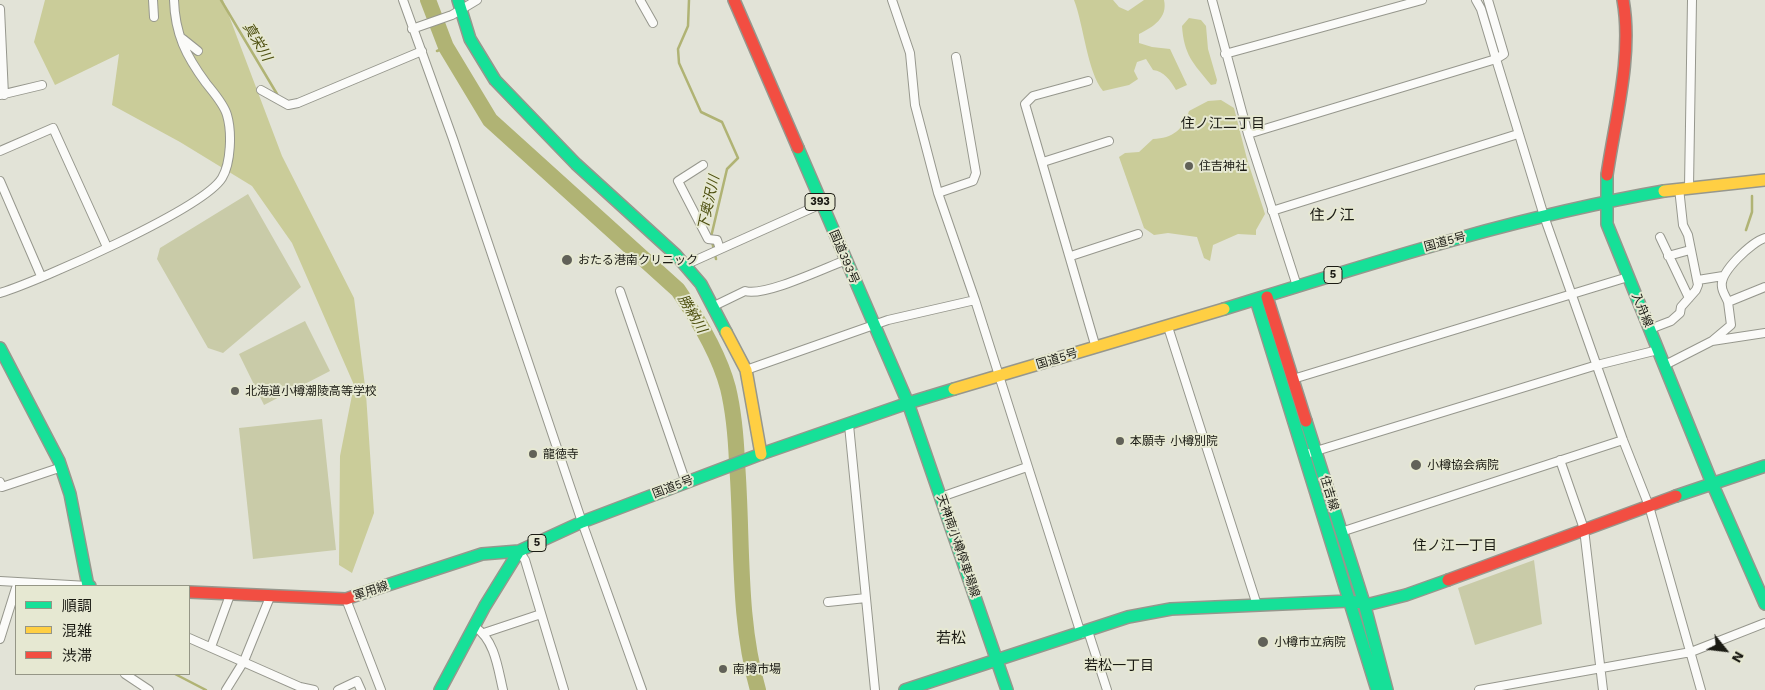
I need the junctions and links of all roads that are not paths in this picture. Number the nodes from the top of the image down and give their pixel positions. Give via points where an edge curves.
1 (153, 0) edge
2 (174, 0) edge
3 (403, 0) edge
4 (477, 0) edge
5 (640, 0) edge
6 (734, 0) edge
7 (892, 0) edge
8 (1212, 0) edge
9 (1422, 0) edge
10 (1476, 0) edge
11 (1488, 0) edge
12 (1623, 0) edge
13 (1692, 0) edge
14 (457, 8) edge
15 (0, 9) edge
16 (154, 17) dead end
17 (652, 23) dead end
18 (415, 28) junction
19 (180, 36) junction
20 (198, 51) dead end
21 (422, 51) junction
22 (1, 54) edge
23 (1225, 54) junction
24 (956, 57) dead end
25 (1496, 59) junction
26 (1088, 81) dead end
27 (42, 85) dead end
28 (261, 90) dead end
29 (2, 95) edge
30 (1248, 134) junction
31 (1518, 134) junction
32 (1109, 141) dead end
33 (0, 152) edge
34 (1042, 162) junction
35 (703, 165) dead end
36 (1765, 180) edge
37 (0, 181) edge
38 (1684, 188) junction
39 (938, 193) junction
40 (1606, 201) junction
41 (821, 204) junction
42 (1272, 211) junction
43 (1544, 216) junction
44 (1138, 234) dead end
45 (1660, 238) dead end
46 (1765, 238) edge
47 (108, 247) junction
48 (720, 248) junction
49 (1690, 250) junction
50 (1071, 256) junction
51 (1668, 256) junction
52 (846, 260) junction
53 (685, 265) junction
54 (41, 276) junction
55 (1723, 276) junction
56 (1628, 277) junction
57 (1698, 280) junction
58 (1297, 286) junction
59 (1765, 287) edge
60 (620, 291) dead end
61 (0, 293) edge
62 (1573, 295) junction
63 (1262, 298) junction
64 (1688, 298) junction
65 (975, 300) junction
66 (1728, 302) junction
67 (714, 306) junction
68 (874, 324) junction
69 (1168, 327) junction
70 (1650, 329) junction
71 (1765, 333) edge
72 (1712, 341) junction
73 (0, 348) edge
74 (1096, 348) junction
75 (1658, 350) junction
76 (4, 365) edge
77 (1597, 365) junction
78 (1665, 365) junction
79 (746, 370) junction
80 (998, 377) junction
81 (1292, 379) junction
82 (908, 403) junction
83 (848, 425) junction
84 (1623, 440) junction
85 (1316, 451) junction
86 (761, 454) junction
87 (1303, 455) junction
88 (1560, 460) junction
89 (1765, 466) edge
90 (62, 467) junction
91 (1027, 467) junction
92 (0, 482) edge
93 (686, 482) junction
94 (1712, 482) junction
95 (940, 497) junction
96 (1649, 506) junction
97 (582, 522) junction
98 (1584, 529) junction
99 (1341, 532) junction
100 (519, 552) junction
101 (0, 582) edge
102 (88, 585) edge
103 (15, 586) edge
104 (15, 592) edge
105 (190, 592) edge
106 (230, 594) junction
107 (270, 597) junction
108 (866, 598) junction
109 (346, 599) junction
110 (1349, 601) junction
111 (828, 602) dead end
112 (1364, 603) junction
113 (1765, 604) edge
114 (1257, 605) junction
115 (541, 614) junction
116 (1765, 623) edge
117 (480, 630) junction
118 (1084, 632) junction
119 (190, 638) edge
120 (0, 639) edge
121 (211, 647) junction
122 (1691, 652) junction
123 (996, 660) junction
124 (244, 661) junction
125 (1601, 668) junction
126 (126, 675) edge
127 (149, 690) edge
128 (226, 690) edge
129 (314, 690) edge
130 (338, 690) edge
131 (361, 690) edge
132 (381, 690) edge
133 (440, 690) edge
134 (503, 690) edge
135 (564, 690) edge
136 (642, 690) edge
137 (875, 690) edge
138 (905, 690) edge
139 (1007, 690) edge
140 (1107, 690) edge
141 (1377, 690) edge
142 (1387, 690) edge
143 (1479, 690) edge
144 (1604, 690) edge
145 (1701, 690) edge

1 - 16 street
2 - 19 street via 175,24
3 - 18 street
4 - 14 street
5 - 17 street
6 - 41 main road, 国道393号 / 393
7 - 39 street via 910,53 915,105
8 - 23 street
9 - 23 street
10 - 25 street
11 - 25 street via 1504,54
12 - 40 main road, 入舟線 via 1628,22
13 - 38 street
14 - 18 street
14 - 53 main road via 470,39 495,80 576,164
15 - 22 street
18 - 21 street
19 - 20 street
19 - 47 street via 193,66 227,114 226,164 221,179 201,198
21 - 28 street via 298,103 288,105
21 - 97 street
22 - 29 street
23 - 30 street
24 - 39 street via 976,173 973,180
25 - 30 street
25 - 31 street
26 - 34 street via 1033,96 1025,104
27 - 29 street
30 - 42 street
31 - 42 street
31 - 43 street
32 - 34 street
33 - 47 street via 53,128
34 - 50 street
35 - 48 street via 678,181 708,239 717,240
36 - 38 main road, 国道5号 / 5
37 - 54 street
38 - 40 main road, 国道5号 / 5
38 - 49 street via 1683,225
39 - 65 street
40 - 43 main road, 国道5号 / 5
40 - 56 main road, 入舟線 via 1607,224
41 - 48 street
41 - 52 main road, 国道393号 / 393
42 - 58 street
43 - 58 main road, 国道5号 / 5 via 1418,249
43 - 62 street
44 - 50 street
45 - 51 street
46 - 55 street via 1755,241
47 - 54 street
48 - 53 street
49 - 51 street
49 - 57 street
50 - 74 street
51 - 64 street
52 - 67 street via 779,286 753,293 745,291
52 - 68 main road, 国道393号 / 393
53 - 67 main road
54 - 61 street
55 - 57 street
55 - 66 street via 1721,286
56 - 62 street
56 - 70 main road, 入舟線
57 - 64 street via 1696,290
58 - 63 main road, 国道5号 / 5
59 - 66 street
60 - 93 street
62 - 77 street
62 - 81 street
63 - 69 main road, 国道5号 / 5
63 - 81 main road, 住吉線
63 - 87 main road, 住吉線
64 - 70 street via 1671,321
65 - 68 street
65 - 80 street
66 - 72 street via 1731,325
67 - 79 main road
68 - 79 street
68 - 82 main road, 国道393号 / 393
69 - 74 main road, 国道5号 / 5
69 - 114 street
70 - 75 main road, 入舟線
71 - 72 street
72 - 78 street
73 - 76 main road
74 - 80 main road, 国道5号 / 5
75 - 77 street
75 - 78 main road, 入舟線
76 - 90 main road
77 - 84 street
77 - 85 street
78 - 94 main road, 入舟線
79 - 86 main road
80 - 82 main road, 国道5号 / 5
80 - 91 street
81 - 85 main road, 住吉線
82 - 83 main road, 国道5号 / 5
82 - 95 main road, 天神南小樽停車場線
83 - 86 main road, 国道5号 / 5
83 - 108 street
84 - 88 street
84 - 96 street
85 - 87 street
85 - 99 main road, 住吉線
86 - 93 main road, 国道5号 / 5
87 - 110 main road, 住吉線
88 - 98 street
88 - 99 street
89 - 94 main road
90 - 92 street via 2,486
90 - 102 main road
91 - 95 street
91 - 118 street
93 - 97 main road, 国道5号 / 5
94 - 96 main road
94 - 113 main road, 入舟線
95 - 123 main road, 天神南小樽停車場線
96 - 98 main road
96 - 122 street
97 - 100 main road, 国道5号 / 5
97 - 136 street
98 - 112 main road via 1406,595
98 - 125 street
99 - 112 main road, 住吉線
100 - 109 main road, 軍用線 via 482,554
100 - 115 street via 525,560
100 - 117 main road, 5 via 485,606
101 - 103 street
104 - 120 street
105 - 106 main road, 軍用線
106 - 107 main road, 軍用線
106 - 121 street
107 - 109 main road, 軍用線
107 - 124 street
108 - 111 street
108 - 137 street
109 - 132 street
110 - 112 main road
110 - 114 main road
110 - 141 main road, 住吉線
112 - 142 main road, 住吉線
114 - 118 main road via 1171,609 1128,617
115 - 117 street
115 - 135 street
116 - 122 street
117 - 133 main road, 5
117 - 134 street via 494,654
118 - 123 main road
118 - 140 street
119 - 121 street
121 - 124 street
122 - 125 street
122 - 145 street
123 - 138 main road
123 - 139 main road, 天神南小樽停車場線
124 - 128 street
124 - 129 street via 300,687
125 - 143 street
125 - 144 street
126 - 127 street
130 - 131 street via 357,681

